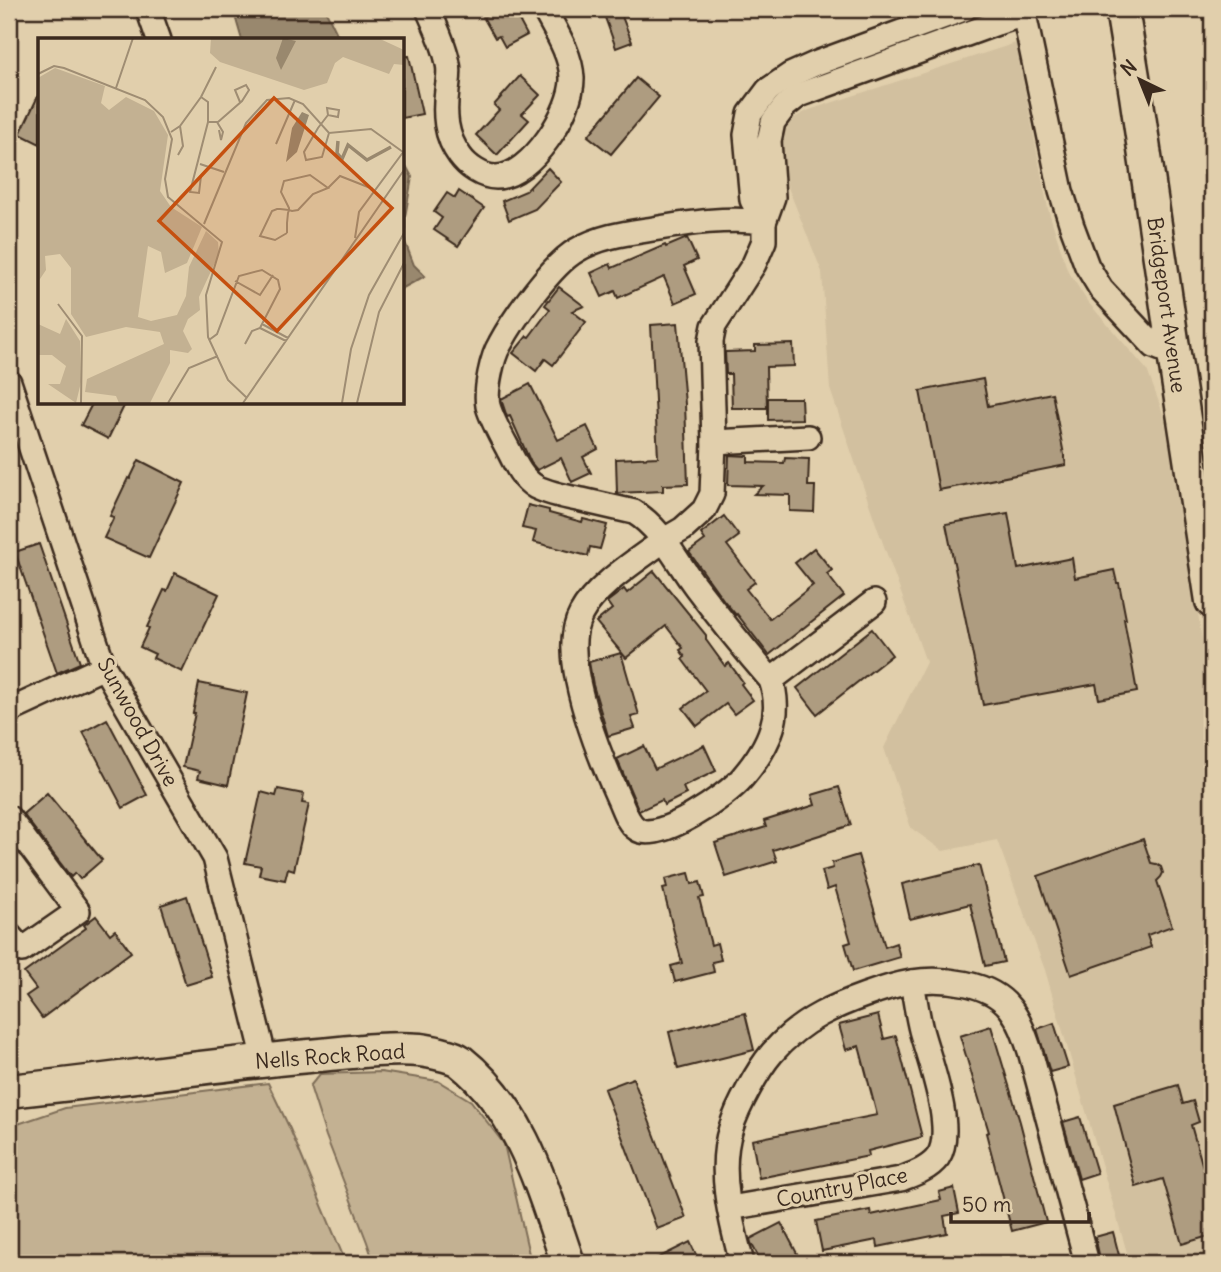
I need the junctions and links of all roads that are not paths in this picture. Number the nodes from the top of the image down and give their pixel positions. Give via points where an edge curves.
1 (148, 9) edge
2 (428, 9) edge
3 (544, 9) edge
4 (964, 9) edge
5 (1122, 9) edge
6 (1024, 11) edge
7 (158, 38) edge
8 (794, 85) junction
9 (764, 222) junction
10 (1174, 354) junction
11 (9, 383) edge
12 (808, 437) dead end
13 (714, 442) junction
14 (664, 540) junction
15 (1212, 601) edge
16 (874, 602) dead end
17 (104, 667) junction
18 (771, 680) junction
19 (9, 711) edge
20 (9, 818) edge
21 (9, 935) edge
22 (912, 982) junction
23 (265, 1060) junction
24 (9, 1091) edge
25 (730, 1208) junction
26 (568, 1263) edge
27 (742, 1263) edge
28 (1087, 1263) edge

1 - 7 street
2 - 3 street via 449,66 445,104 450,142 469,166 497,177 529,161 566,109 570,96 571,69
4 - 8 street via 817,63
5 - 10 main road, Bridgeport Avenue
6 - 8 street
6 - 10 street via 1061,191 1087,266 1101,289 1154,346
8 - 9 street via 768,90 750,114 746,135 752,200
9 - 13 street via 764,241 754,264 713,326
9 - 14 street via 692,223 596,241 556,267 498,346 488,405 527,480 554,494 634,512
10 - 15 main road, Bridgeport Avenue
11 - 17 street, Sunwood Drive
12 - 13 street
13 - 14 street via 712,494 704,510
14 - 18 street via 723,623
14 - 18 street via 590,598 579,616 574,640 576,672 601,760 637,829 649,834 667,829 741,779 772,728 775,691
16 - 18 street
17 - 19 street
17 - 23 street, Sunwood Drive via 215,858
20 - 21 street via 78,911 22,950
22 - 25 street via 821,1013 771,1054 731,1128 724,1164
22 - 25 street, Country Place via 945,1132 937,1158 920,1172 901,1179
22 - 28 street via 977,986 1009,1006 1030,1051
23 - 24 main road, Nells Rock Road
23 - 26 main road, Nells Rock Road via 421,1050 457,1059 485,1084 508,1114 534,1164
25 - 27 street

